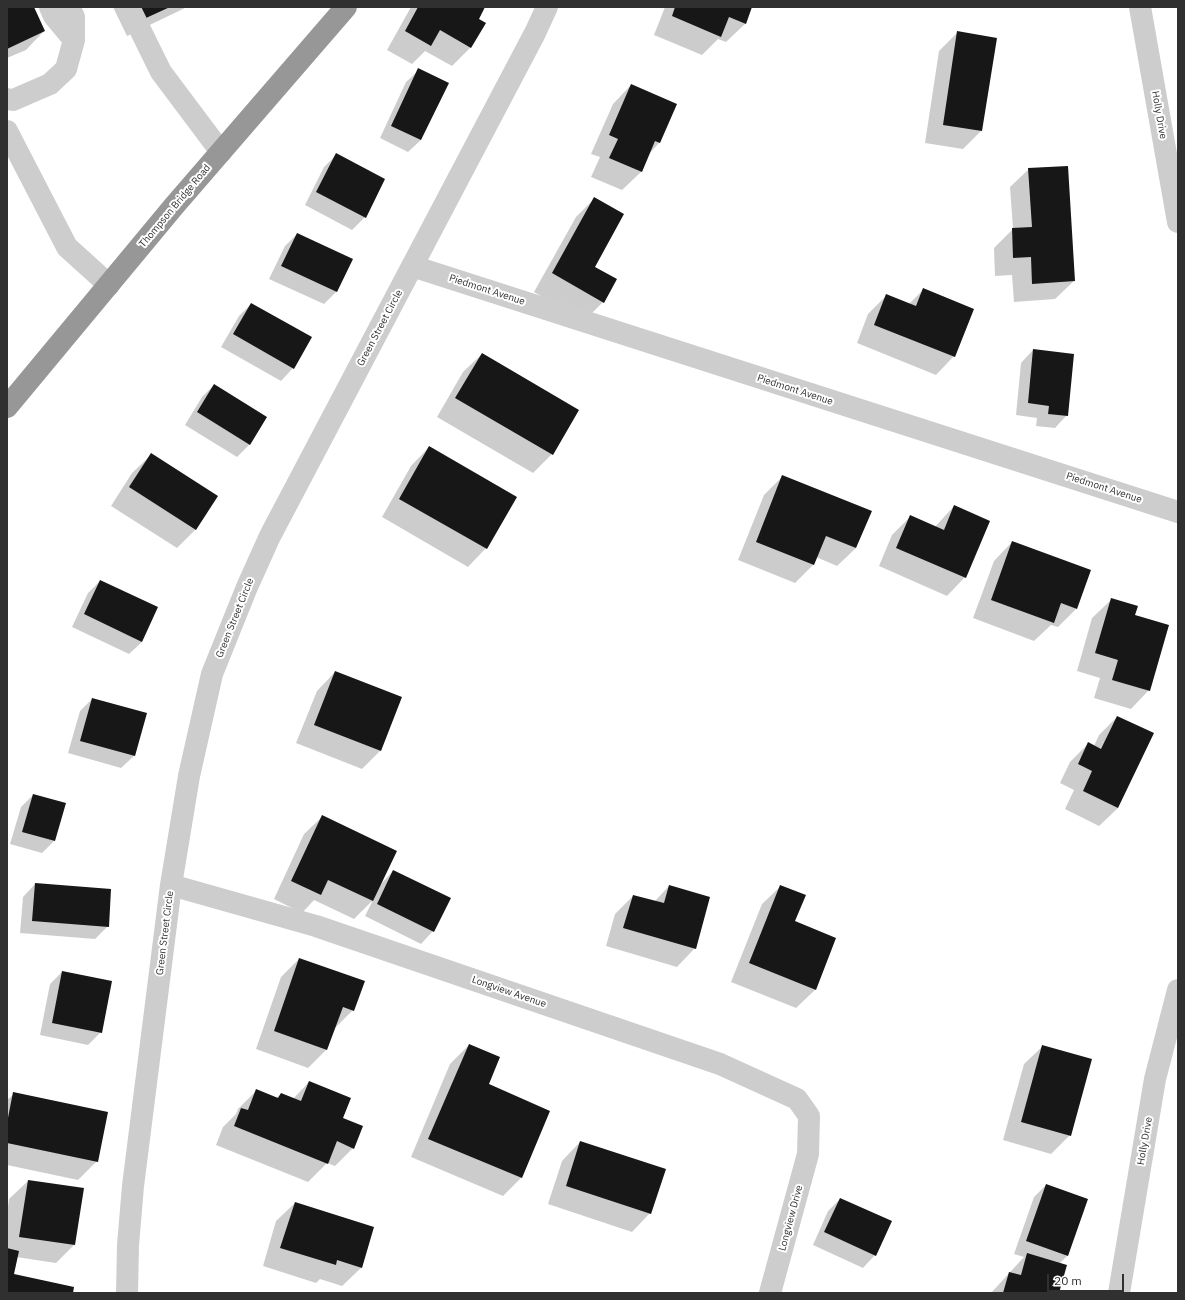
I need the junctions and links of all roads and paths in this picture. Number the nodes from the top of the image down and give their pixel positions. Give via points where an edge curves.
1 (50, 7) edge
2 (69, 7) edge
3 (129, 7) edge
4 (346, 7) edge
5 (547, 7) edge
6 (1140, 7) edge
7 (74, 40) junction
8 (7, 99) edge
9 (7, 131) edge
10 (221, 152) junction
11 (1178, 222) edge
12 (412, 266) junction
13 (109, 285) junction
14 (7, 407) edge
15 (1178, 512) edge
16 (171, 885) junction
17 (1178, 990) edge
18 (808, 1142) joint
19 (127, 1293) edge
20 (770, 1293) edge
21 (1120, 1293) edge

1 - 7 street via 54,16
2 - 7 street via 74,17
3 - 10 street via 161,72
4 - 10 highway, Thompson Bridge Road
5 - 12 street, Green Street Circle
6 - 11 street, Holly Drive
7 - 8 street via 66,68 50,84 13,100
9 - 13 street via 67,247
10 - 13 highway, Thompson Bridge Road
12 - 15 street, Piedmont Avenue
12 - 16 street, Green Street Circle via 270,536 212,674 189,776
13 - 14 highway, Thompson Bridge Road
16 - 18 street, Longview Avenue via 316,926 720,1064 797,1099 809,1116
16 - 19 street, Green Street Circle via 133,1186
17 - 21 street, Holly Drive via 1155,1080
18 - 20 street, Longview Drive via 808,1154

